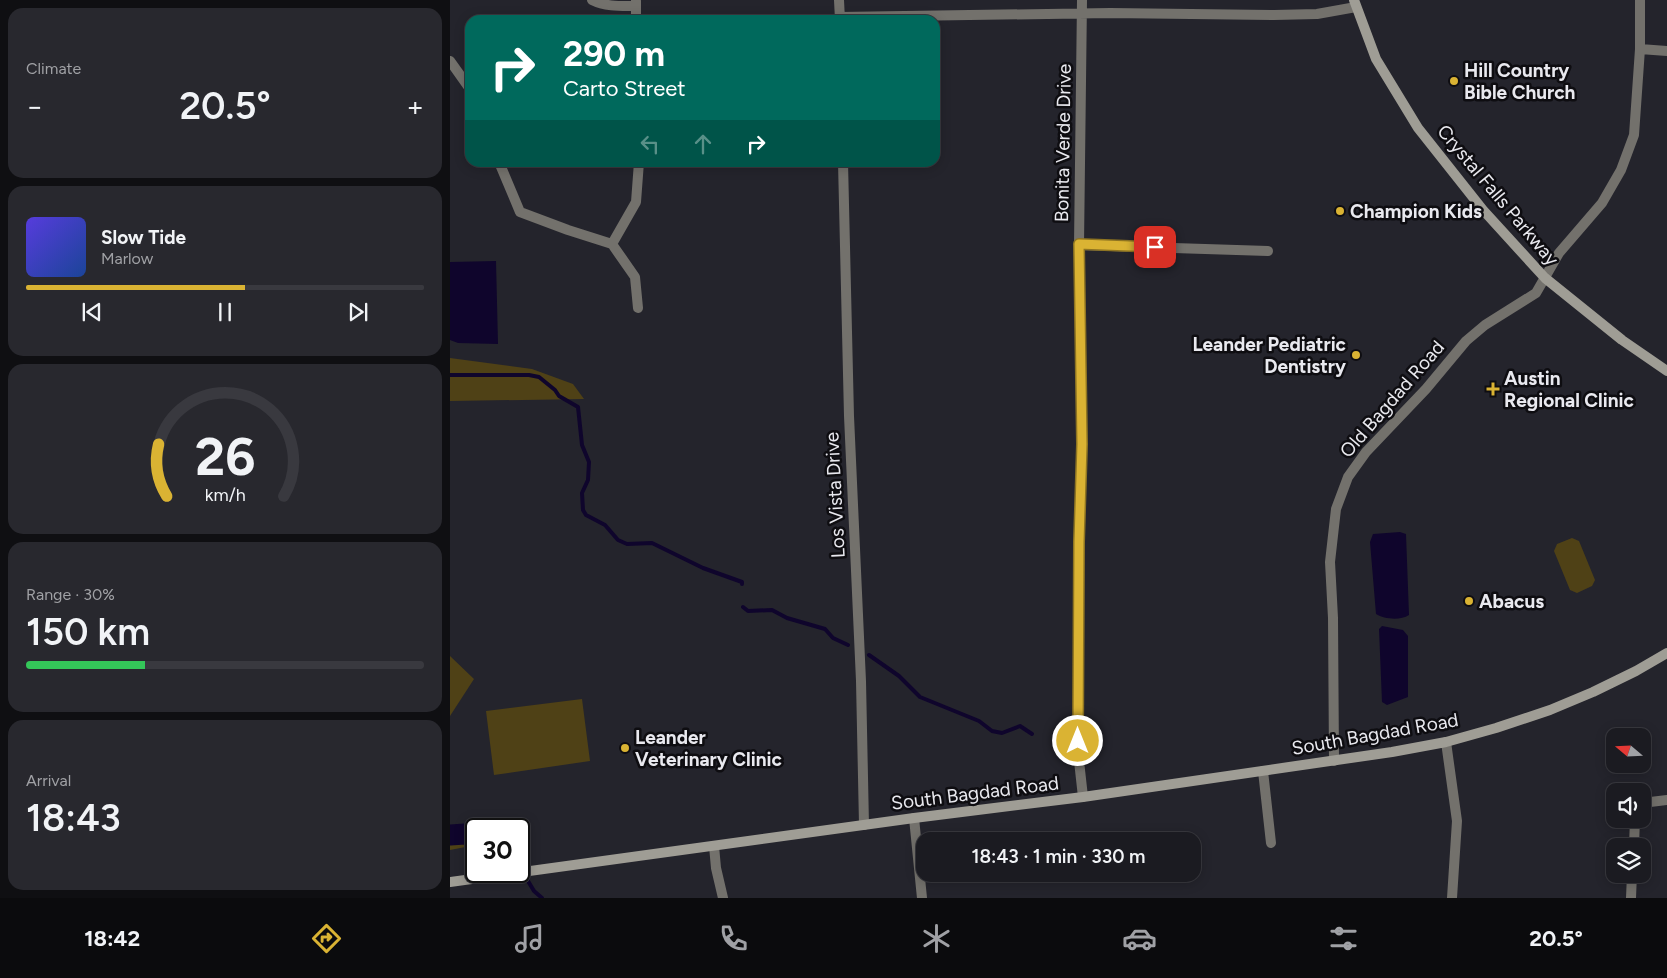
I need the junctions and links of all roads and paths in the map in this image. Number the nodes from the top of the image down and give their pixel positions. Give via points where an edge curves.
1 (592, 0) edge
2 (839, 0) edge
3 (1082, 0) edge
4 (1640, 0) edge
5 (636, 3) edge
6 (1355, 3) edge
7 (1082, 14) junction
8 (840, 15) edge
9 (940, 16) edge
10 (1640, 49) junction
11 (1667, 51) edge
12 (450, 61) edge
13 (465, 81) edge
14 (501, 167) edge
15 (639, 167) edge
16 (843, 167) edge
17 (612, 244) junction
18 (1079, 244) junction
19 (1268, 250) dead end
20 (1545, 278) junction
21 (638, 308) dead end
22 (1667, 371) edge
23 (1667, 653) edge
24 (1446, 742) junction
25 (1334, 761) junction
26 (1263, 771) junction
27 (1083, 797) junction
28 (1667, 800) edge
29 (1651, 802) edge
30 (914, 818) junction
31 (864, 825) junction
32 (1271, 843) dead end
33 (714, 846) junction
34 (450, 882) edge
35 (1632, 883) edge
36 (723, 898) edge
37 (922, 898) edge
38 (1452, 898) edge
39 (1631, 898) edge

1 - 5 street via 611,6
2 - 8 street
3 - 7 street, Bonita Verde Drive
4 - 10 street, Old Bagdad Road
6 - 7 street via 1317,14
6 - 20 main road, Crystal Falls Parkway via 1376,59 1418,128 1484,210
7 - 9 street
7 - 18 street, Bonita Verde Drive
10 - 11 street
10 - 20 street, Old Bagdad Road via 1634,135 1621,170 1602,203 1559,253
12 - 13 street
14 - 17 street via 520,212
15 - 17 street via 636,202
16 - 31 street, Los Vista Drive
17 - 21 street via 635,277
18 - 19 street
18 - 27 street, Bonita Verde Drive via 1082,444 1078,752
20 - 22 main road, Crystal Falls Parkway via 1622,340
20 - 25 street, Old Bagdad Road via 1536,293 1466,341 1366,452 1348,477 1336,509 1330,562
23 - 24 main road, South Bagdad Road via 1593,692 1550,710
24 - 25 main road, South Bagdad Road
24 - 38 street via 1457,821
25 - 26 main road, South Bagdad Road
26 - 27 main road, South Bagdad Road
26 - 32 street
27 - 30 main road, South Bagdad Road
28 - 29 street
30 - 31 main road, South Bagdad Road
30 - 37 street
31 - 33 main road, South Bagdad Road
33 - 34 main road, South Bagdad Road
33 - 36 street
35 - 39 street

